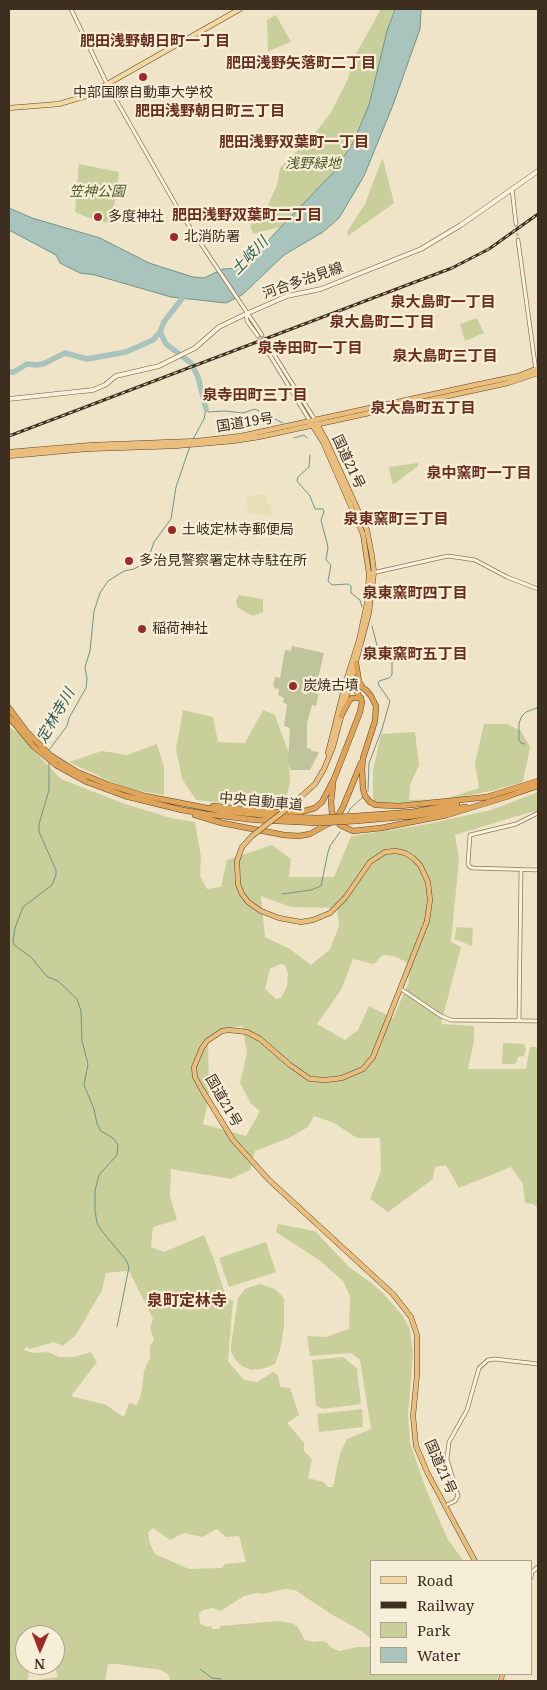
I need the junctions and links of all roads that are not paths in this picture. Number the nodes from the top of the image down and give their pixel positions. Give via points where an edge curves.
1 (71, 9) edge
2 (240, 9) edge
3 (107, 84) junction
4 (9, 108) edge
5 (538, 171) edge
6 (512, 190) junction
7 (516, 224) tunnel mouth
8 (518, 240) tunnel mouth
9 (246, 314) junction
10 (260, 336) tunnel mouth
11 (266, 346) tunnel mouth
12 (537, 371) edge
13 (9, 399) edge
14 (314, 423) junction
15 (183, 443) junction
16 (9, 452) edge
17 (9, 456) edge
18 (371, 573) junction
19 (538, 589) edge
20 (356, 663) junction
21 (349, 682) junction
22 (366, 690) junction
23 (361, 698) junction
24 (9, 708) edge
25 (341, 716) junction
26 (9, 717) edge
27 (36, 745) junction
28 (363, 758) junction
29 (65, 767) junction
30 (322, 773) junction
31 (334, 779) junction
32 (538, 781) edge
33 (538, 786) edge
34 (509, 796) junction
35 (488, 797) junction
36 (163, 800) junction
37 (182, 810) junction
38 (538, 813) edge
39 (356, 819) junction
40 (319, 820) junction
41 (522, 869) junction
42 (538, 870) edge
43 (401, 989) junction
44 (518, 1020) junction
45 (538, 1021) edge
46 (538, 1364) edge
47 (445, 1506) junction
48 (474, 1560) edge

1 - 3 street
2 - 3 main road
3 - 4 main road via 65,103
3 - 9 street via 181,214
5 - 6 main road, 河合多治見線
6 - 7 street
6 - 9 main road, 河合多治見線 via 421,249 322,289 287,296
8 - 12 street
9 - 10 street via 252,318
9 - 13 main road, 河合多治見線 via 220,327 186,353 158,366 116,376 93,390
11 - 14 street
12 - 14 highway, 国道19号
14 - 15 highway, 国道19号 via 259,437
14 - 18 highway, 国道21号 via 326,440 367,530 372,556
15 - 16 highway, 国道19号 via 86,445
15 - 17 highway, 国道19号
18 - 19 street via 448,556 475,560
18 - 20 highway, 国道21号 via 369,612
18 - 21 highway, 国道21号
20 - 21 highway, 国道21号
20 - 22 highway via 359,682
21 - 22 highway
21 - 23 highway
21 - 25 highway, 国道21号
21 - 30 highway, 国道21号
22 - 28 highway via 374,701 376,713
23 - 25 highway via 352,698
23 - 31 highway via 360,712
24 - 27 highway, 中央自動車道
25 - 30 highway, 国道21号 via 333,748
26 - 27 highway, 中央自動車道
27 - 29 highway, 中央自動車道
28 - 35 highway via 365,796 376,805
28 - 37 highway via 335,820 310,834 284,835 222,823
29 - 36 highway, 中央自動車道 via 109,785
29 - 37 highway, 中央自動車道 via 87,782 116,793
30 - 43 highway, 国道21号, bridge via 307,793 242,847 237,860 238,884 248,902 270,915 301,922 330,913 346,898 370,862 378,856 396,851 413,858 425,873 430,900 427,920
31 - 34 highway via 332,813 340,826 353,831 447,815
31 - 36 highway via 322,802 301,812 270,812
32 - 35 highway, 中央自動車道
33 - 34 highway, 中央自動車道
34 - 39 highway, 中央自動車道 via 432,813
35 - 39 highway, 中央自動車道
36 - 40 highway, 中央自動車道 via 222,811
37 - 40 highway, 中央自動車道 via 256,820
38 - 41 street via 516,824 470,835 470,867
39 - 40 highway, 中央自動車道, bridge
41 - 42 street
41 - 44 street
43 - 44 street via 451,1020
43 - 47 highway, 国道21号 via 372,1057 363,1069 342,1078 310,1079 260,1039 238,1030 222,1031 208,1041 194,1067 195,1077 233,1140 269,1180 392,1294 411,1317 418,1335 413,1416 416,1446
44 - 45 street
46 - 47 street via 495,1359 488,1360 479,1368 467,1410 449,1442 447,1459 458,1496
47 - 48 highway, 国道21号

